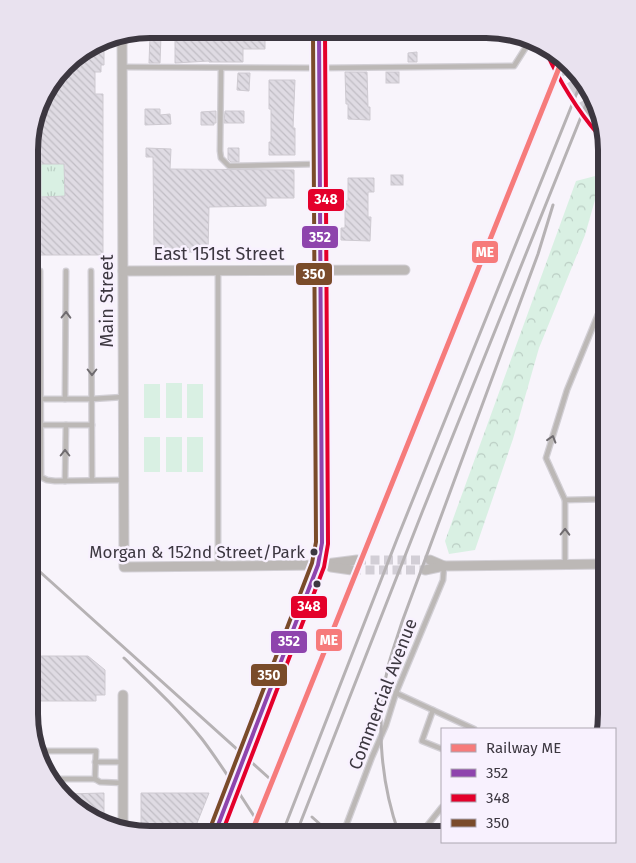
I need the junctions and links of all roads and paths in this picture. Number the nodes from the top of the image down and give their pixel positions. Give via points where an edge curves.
1 (319, 38) edge
2 (122, 41) edge
3 (527, 45) edge
4 (122, 67) junction
5 (221, 68) junction
6 (319, 68) junction
7 (319, 164) junction
8 (320, 270) junction
9 (405, 270) dead end
10 (40, 271) dead end
11 (66, 271) dead end
12 (92, 271) dead end
13 (123, 271) junction
14 (218, 271) junction
15 (598, 314) edge
16 (123, 396) junction
17 (40, 399) junction
18 (65, 399) junction
19 (92, 399) junction
20 (40, 425) junction
21 (66, 425) junction
22 (92, 425) junction
23 (65, 480) junction
24 (92, 480) junction
25 (124, 480) junction
26 (598, 499) edge
27 (565, 500) junction
28 (356, 560) tunnel mouth
29 (430, 560) tunnel mouth
30 (565, 564) junction
31 (598, 564) edge
32 (318, 565) junction
33 (218, 566) junction
34 (444, 566) junction
35 (352, 570) tunnel mouth
36 (425, 570) tunnel mouth
37 (396, 693) junction
38 (123, 695) dead end
39 (433, 710) junction
40 (472, 728) edge
41 (441, 749) edge
42 (44, 751) edge
43 (96, 762) junction
44 (123, 762) junction
45 (58, 779) edge
46 (95, 779) junction
47 (123, 783) junction
48 (441, 807) edge
49 (123, 822) edge
50 (218, 826) edge
51 (346, 826) edge
52 (427, 826) edge

1 - 6 street
2 - 4 street, Main Street
3 - 6 lane via 514,66
4 - 5 lane
4 - 13 street, Main Street
5 - 6 lane
5 - 7 lane via 220,151 221,158 229,166
6 - 7 street
7 - 8 street
8 - 9 street, East 151st Street
8 - 14 street, East 151st Street
8 - 32 street via 322,543
10 - 17 lane
18 -> 11 lane
12 -> 19 lane
13 - 14 street, East 151st Street
13 - 16 street, Main Street
14 - 33 lane
27 -> 15 lane via 546,458 567,390
16 - 19 lane
16 - 25 street, Main Street
17 - 18 lane
17 - 20 lane
18 - 19 lane
19 - 22 lane
20 - 21 lane
20 - 23 lane via 41,477
21 - 22 lane
23 -> 21 lane
22 - 24 lane
23 - 24 lane
24 - 25 lane
25 - 33 street, Main Street via 124,567
26 - 27 lane
30 -> 27 lane
28 - 32 street
29 - 34 street
30 - 31 street
30 - 34 street
32 - 33 street
32 - 35 street
32 - 50 street
34 - 36 street
34 - 37 lane, Commercial Avenue via 443,580
37 - 39 lane
37 - 51 lane, Commercial Avenue
38 - 44 street
39 - 40 lane
39 - 41 lane via 422,741
42 - 43 lane via 96,751
43 - 44 lane
43 - 46 lane
44 - 47 street
45 - 46 lane
46 - 47 lane
47 - 49 street
48 - 52 lane

